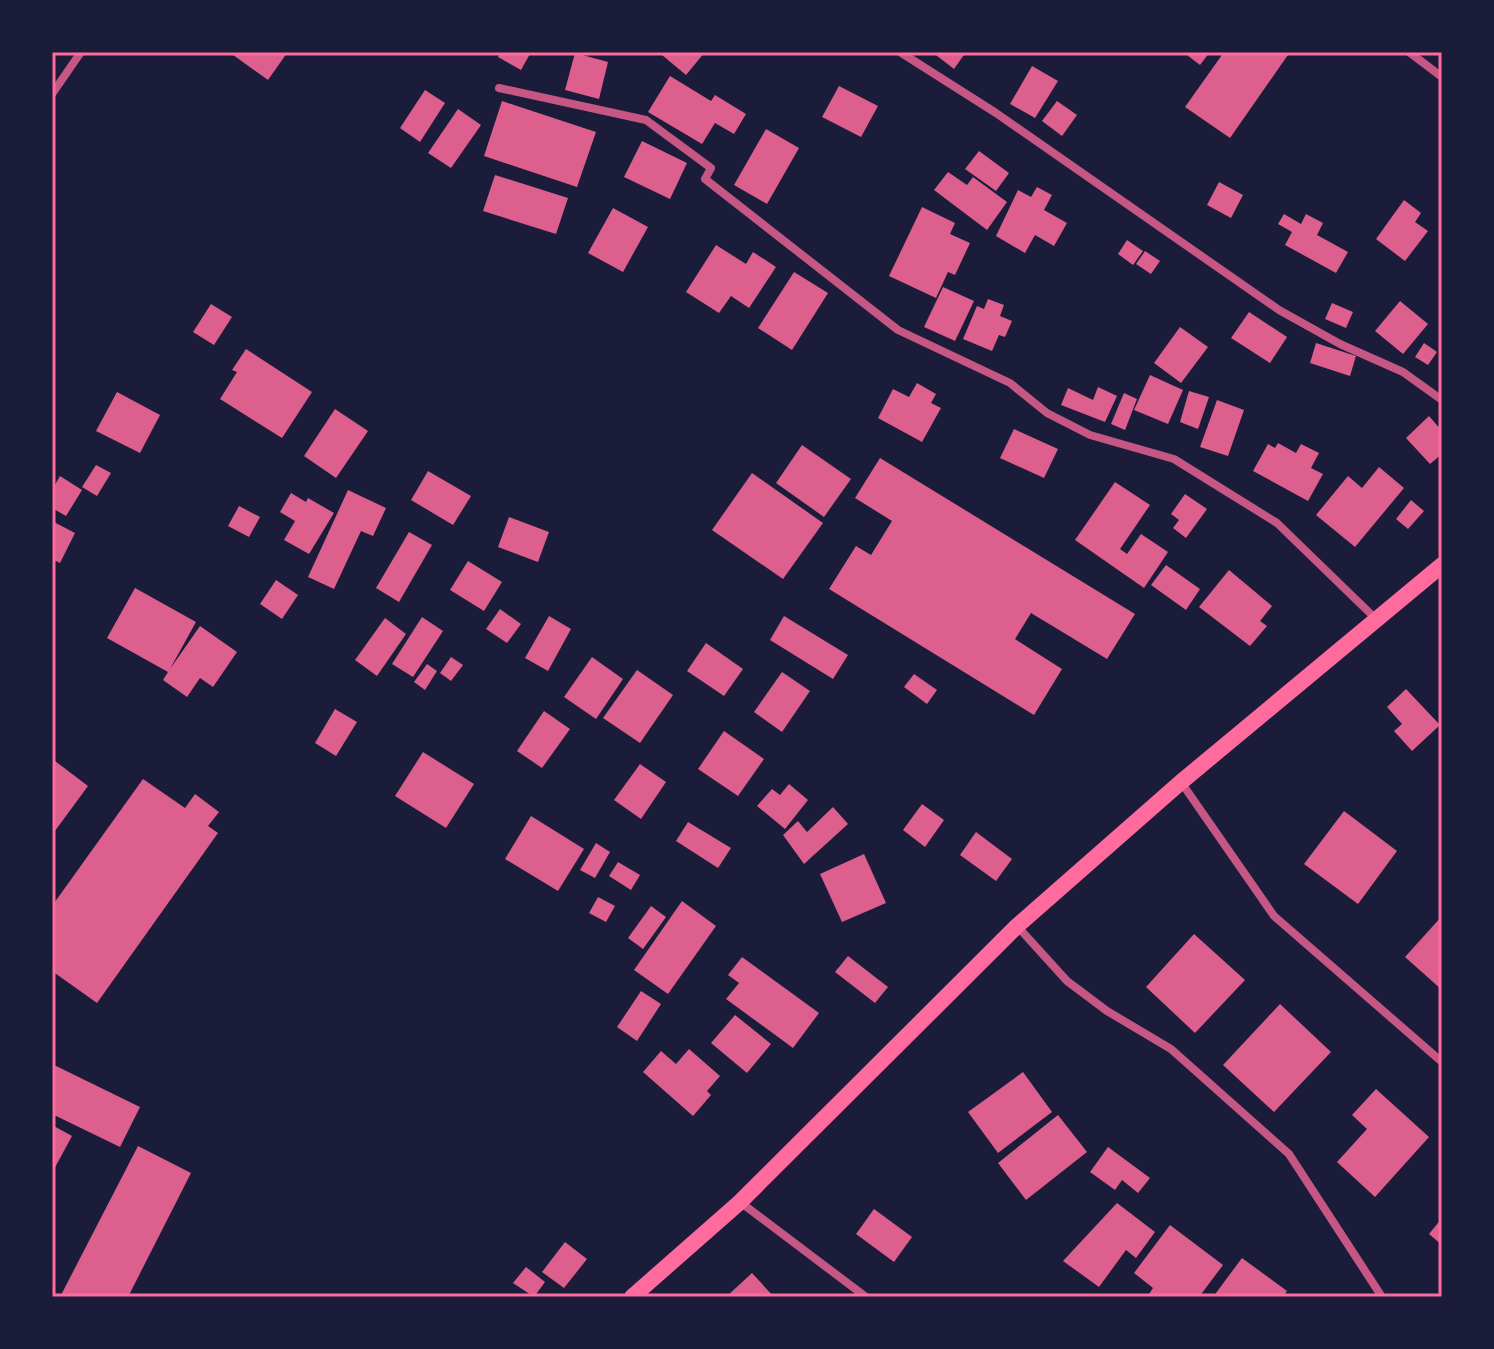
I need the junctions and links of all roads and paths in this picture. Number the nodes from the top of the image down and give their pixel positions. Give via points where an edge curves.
1 (81, 52) edge
2 (900, 52) edge
3 (1409, 52) edge
4 (1442, 77) edge
5 (499, 88) dead end
6 (52, 94) edge
7 (1442, 400) edge
8 (1442, 565) edge
9 (1376, 619) junction
10 (1181, 782) junction
11 (1017, 926) junction
12 (1442, 1062) edge
13 (740, 1202) junction
14 (632, 1297) edge
15 (866, 1297) edge
16 (1382, 1297) edge

1 - 6 street
2 - 7 street via 1279,310 1403,372
3 - 4 street
5 - 9 street via 646,120 711,168 705,179 898,330 1010,383 1047,413 1090,435 1174,459 1277,523
8 - 9 main road
9 - 10 main road
10 - 11 main road
10 - 12 street via 1274,916
11 - 13 main road
11 - 16 street via 1067,981 1171,1049 1289,1154
13 - 14 main road
13 - 15 street

